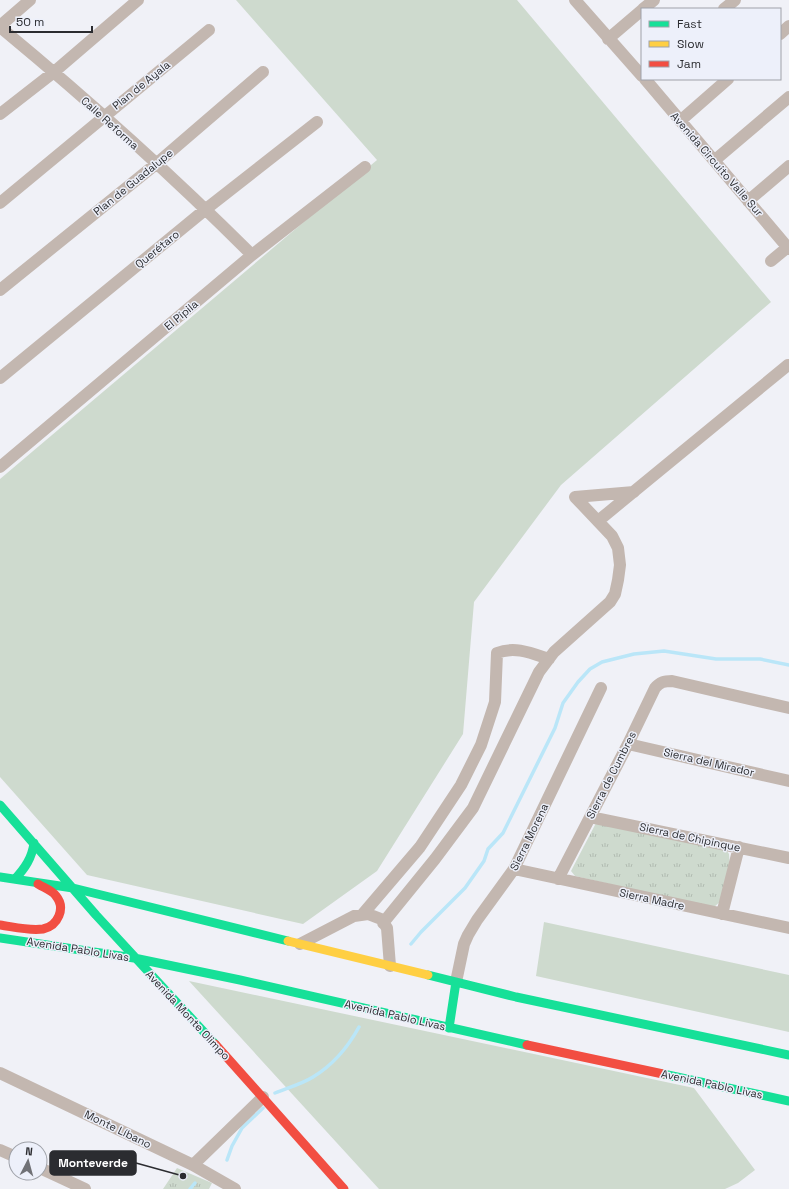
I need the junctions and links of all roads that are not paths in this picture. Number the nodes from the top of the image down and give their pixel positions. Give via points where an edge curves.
1 (30, 0) edge
2 (138, 0) edge
3 (575, 0) edge
4 (654, 0) edge
5 (735, 0) edge
6 (645, 8) edge
7 (725, 8) edge
8 (641, 12) edge
9 (0, 26) edge
10 (789, 26) edge
11 (209, 30) dead end
12 (781, 33) edge
13 (608, 39) junction
14 (54, 72) junction
15 (264, 72) dead end
16 (641, 75) edge
17 (646, 80) edge
18 (727, 80) edge
19 (789, 97) edge
20 (0, 114) edge
21 (104, 116) junction
22 (680, 121) junction
23 (316, 122) dead end
24 (715, 160) junction
25 (156, 164) junction
26 (789, 166) edge
27 (365, 167) dead end
28 (748, 201) junction
29 (0, 203) edge
30 (206, 209) junction
31 (788, 247) edge
32 (252, 255) junction
33 (771, 261) dead end
34 (0, 290) edge
35 (788, 365) edge
36 (0, 378) edge
37 (0, 467) edge
38 (634, 492) junction
39 (598, 521) junction
40 (549, 659) junction
41 (601, 688) dead end
42 (789, 708) edge
43 (628, 744) junction
44 (789, 781) edge
45 (0, 805) edge
46 (590, 817) junction
47 (34, 843) junction
48 (739, 847) junction
49 (789, 858) edge
50 (514, 869) junction
51 (0, 877) edge
52 (15, 879) junction
53 (558, 879) junction
54 (35, 882) junction
55 (72, 888) junction
56 (722, 914) junction
57 (362, 915) junction
58 (383, 922) junction
59 (0, 925) edge
60 (789, 928) edge
61 (0, 938) edge
62 (300, 944) junction
63 (134, 958) junction
64 (390, 966) junction
65 (456, 982) junction
66 (449, 1028) junction
67 (789, 1055) edge
68 (0, 1073) edge
69 (263, 1097) junction
70 (789, 1102) edge
71 (193, 1165) junction
72 (48, 1172) edge
73 (85, 1189) edge
74 (235, 1189) edge
75 (344, 1189) edge

1 - 9 street
2 - 14 street
3 - 13 street
4 - 6 street
5 - 7 street
8 - 13 street
9 - 14 street, Calle Reforma
10 - 12 street
11 - 21 street, Plan de Ayala
13 - 16 street
14 - 20 street
14 - 21 street, Calle Reforma
15 - 25 street, Plan de Guadalupe
17 - 22 street, Avenida Circuito Valle Sur
18 - 22 street
19 - 24 street
21 - 25 street, Calle Reforma
21 - 29 street, Plan de Ayala
22 - 24 street, Avenida Circuito Valle Sur
23 - 30 street, Querétaro
24 - 28 street, Avenida Circuito Valle Sur
25 - 30 street, Calle Reforma
25 - 34 street, Plan de Guadalupe
26 - 28 street
27 - 32 street, El Pípila
28 - 31 street, Avenida Circuito Valle Sur
30 - 32 street, Calle Reforma
30 - 36 street, Querétaro
31 - 33 street
32 - 37 street, El Pípila
35 - 38 street
38 - 39 street
38 - 39 street via 576,497
39 - 40 street via 612,536 618,548 620,565 615,594 610,602
40 - 57 street via 525,650 506,650 497,654 495,702 481,745 461,785 420,846
40 - 58 street via 539,672 473,808
41 - 50 street, Sierra Morena
42 - 43 street, Sierra de Cumbres via 664,681 655,688
43 - 44 street, Sierra del Mirador
43 - 46 street, Sierra de Cumbres
45 - 47 main road, Avenida Monte Olimpo
46 - 48 street, Sierra de Chipinque
46 - 53 street, Sierra de Cumbres
47 - 52 main road via 30,860
47 - 55 main road, Avenida Monte Olimpo
48 - 49 street, Sierra de Chipinque
48 - 56 street
50 - 53 street, Sierra Madre
50 - 65 street, Sierra Morena via 476,920 468,935
51 - 52 main road
52 - 54 main road
53 - 56 street, Sierra Madre
54 - 55 main road
54 - 59 main road via 57,898 60,913 57,921 42,929
55 - 62 main road
55 - 63 main road, Avenida Monte Olimpo
56 - 60 street, Sierra Madre
57 - 58 street via 368,914
57 - 62 street via 354,916
58 - 64 street via 387,928
61 - 63 main road, Avenida Pablo Livas
62 - 64 main road
63 - 66 main road, Avenida Pablo Livas
63 - 69 main road, Avenida Monte Olimpo
64 - 65 main road
65 - 66 main road
65 - 67 main road
66 - 70 main road, Avenida Pablo Livas
68 - 71 street, Monte Líbano
69 - 71 street
69 - 75 main road, Avenida Monte Olimpo
71 - 74 street, Monte Líbano
72 - 73 street

